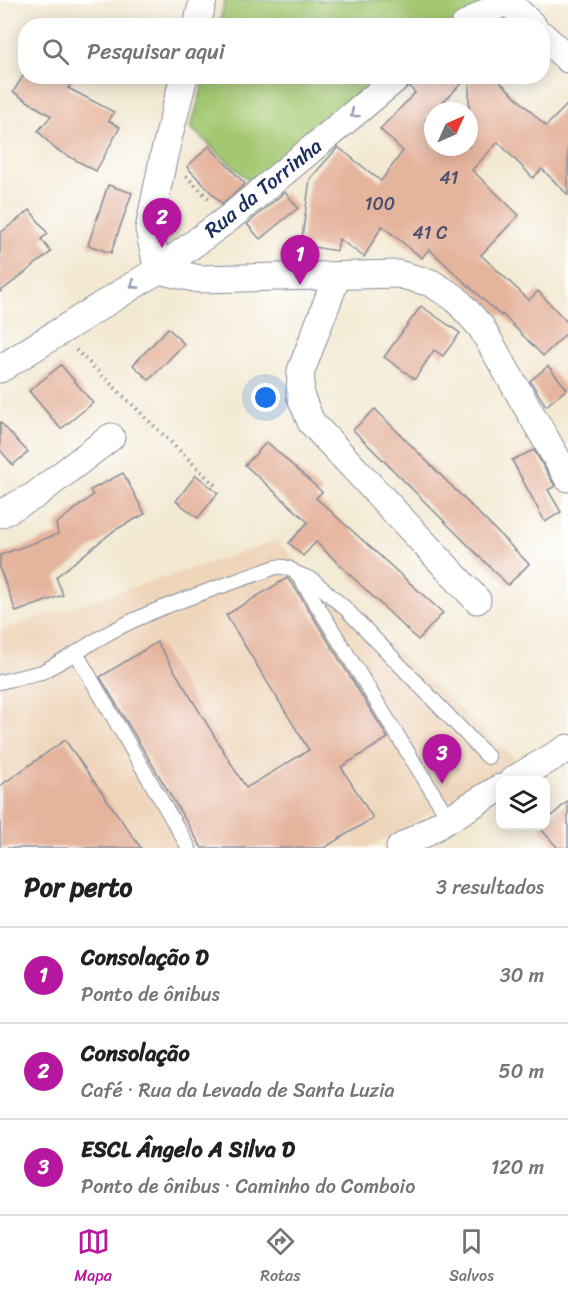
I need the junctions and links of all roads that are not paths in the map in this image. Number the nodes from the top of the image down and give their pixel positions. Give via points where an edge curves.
1 (203, 0) edge
2 (506, 0) edge
3 (198, 18) edge
4 (477, 18) edge
5 (525, 18) edge
6 (550, 41) edge
7 (568, 59) edge
8 (182, 84) edge
9 (389, 84) edge
10 (158, 270) junction
11 (337, 276) junction
12 (0, 369) edge
13 (111, 437) dead end
14 (568, 478) edge
15 (0, 514) edge
16 (297, 573) junction
17 (477, 600) dead end
18 (76, 653) junction
19 (0, 682) edge
20 (568, 748) edge
21 (488, 757) dead end
22 (520, 776) edge
23 (496, 791) edge
24 (449, 819) junction
25 (189, 848) edge
26 (400, 848) edge

1 - 3 street
2 - 4 street
2 - 5 street
6 - 7 street
8 - 10 street via 149,229
9 -> 10 street, Rua da Torrinha via 229,218
10 - 11 street via 199,279
10 -> 12 street, Rua da Torrinha
11 - 14 street via 398,274 432,283 455,298 481,327
11 - 17 street via 301,371 300,395 312,422
13 - 15 street via 34,496
16 - 18 lane via 288,567 276,567 176,603 131,620
16 - 21 lane via 313,580 346,609
16 - 24 lane
18 - 19 lane via 42,672
18 - 25 lane
20 - 22 street
23 - 24 street
24 - 26 street

